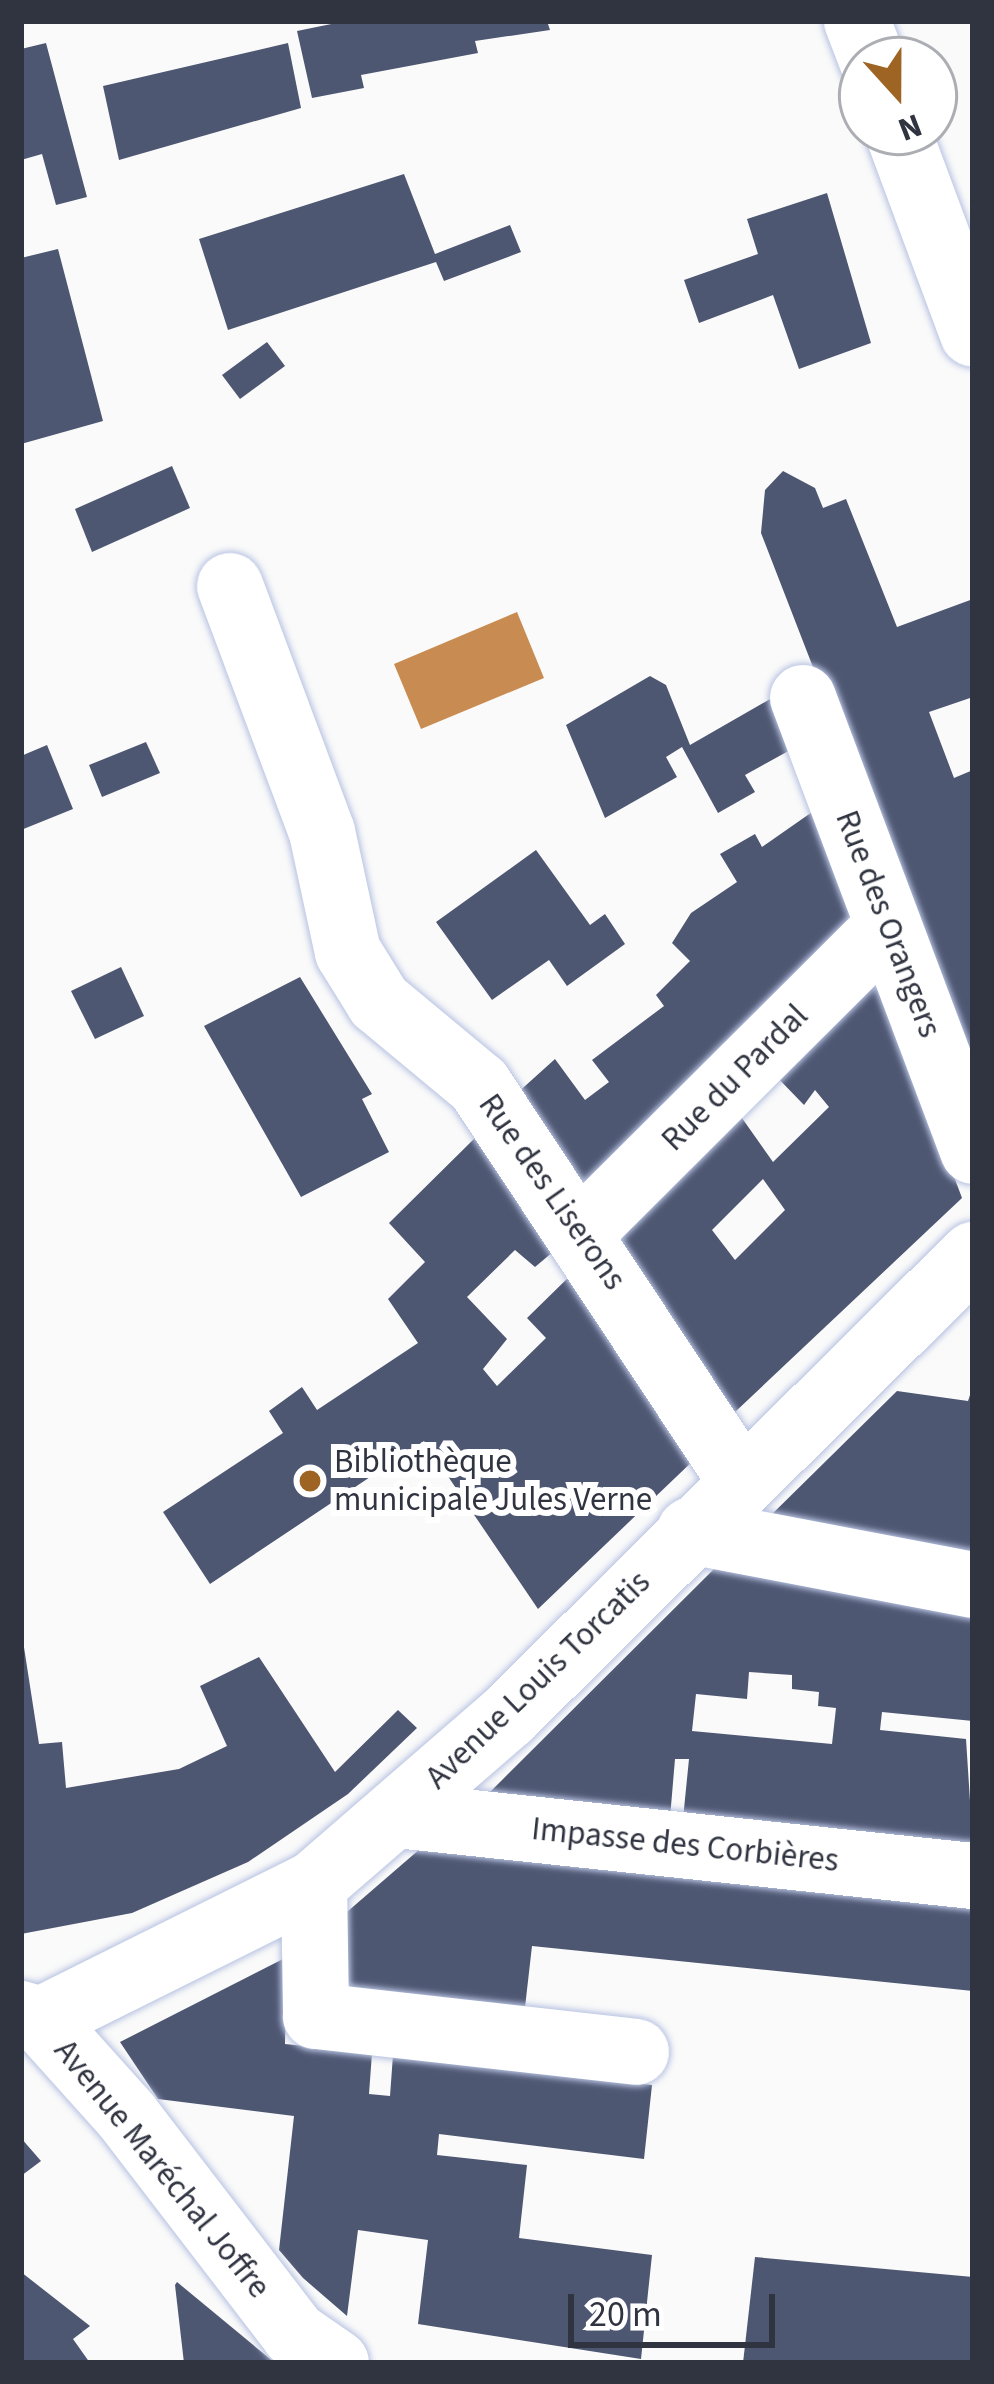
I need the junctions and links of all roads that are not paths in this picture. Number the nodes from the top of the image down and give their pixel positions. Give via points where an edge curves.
1 (907, 156) edge
2 (973, 334) edge
3 (230, 586) dead end
4 (803, 698) dead end
5 (888, 926) junction
6 (973, 1151) edge
7 (583, 1230) junction
8 (973, 1255) edge
9 (740, 1480) junction
10 (690, 1531) junction
11 (973, 1585) edge
12 (397, 1815) junction
13 (973, 1876) edge
14 (314, 1884) junction
15 (31, 2018) edge
16 (636, 2052) dead end
17 (321, 2354) edge

1 - 2 street
3 - 7 street, Rue des Liserons via 322,832 348,952 379,1002 479,1085
4 - 5 street, Rue des Orangers
5 - 6 street, Rue des Orangers
5 - 7 street, Rue du Pardal
7 - 9 street, Rue des Liserons
8 - 9 street, Avenue Louis Torcatis
9 - 10 street, Avenue Louis Torcatis
10 - 11 street
10 - 12 street, Avenue Louis Torcatis
12 - 13 street, Impasse des Corbières
12 - 14 street, Avenue Louis Torcatis
14 - 15 street, Avenue Louis Torcatis
14 - 16 street via 316,2016
15 - 17 street, Avenue Maréchal Joffre

